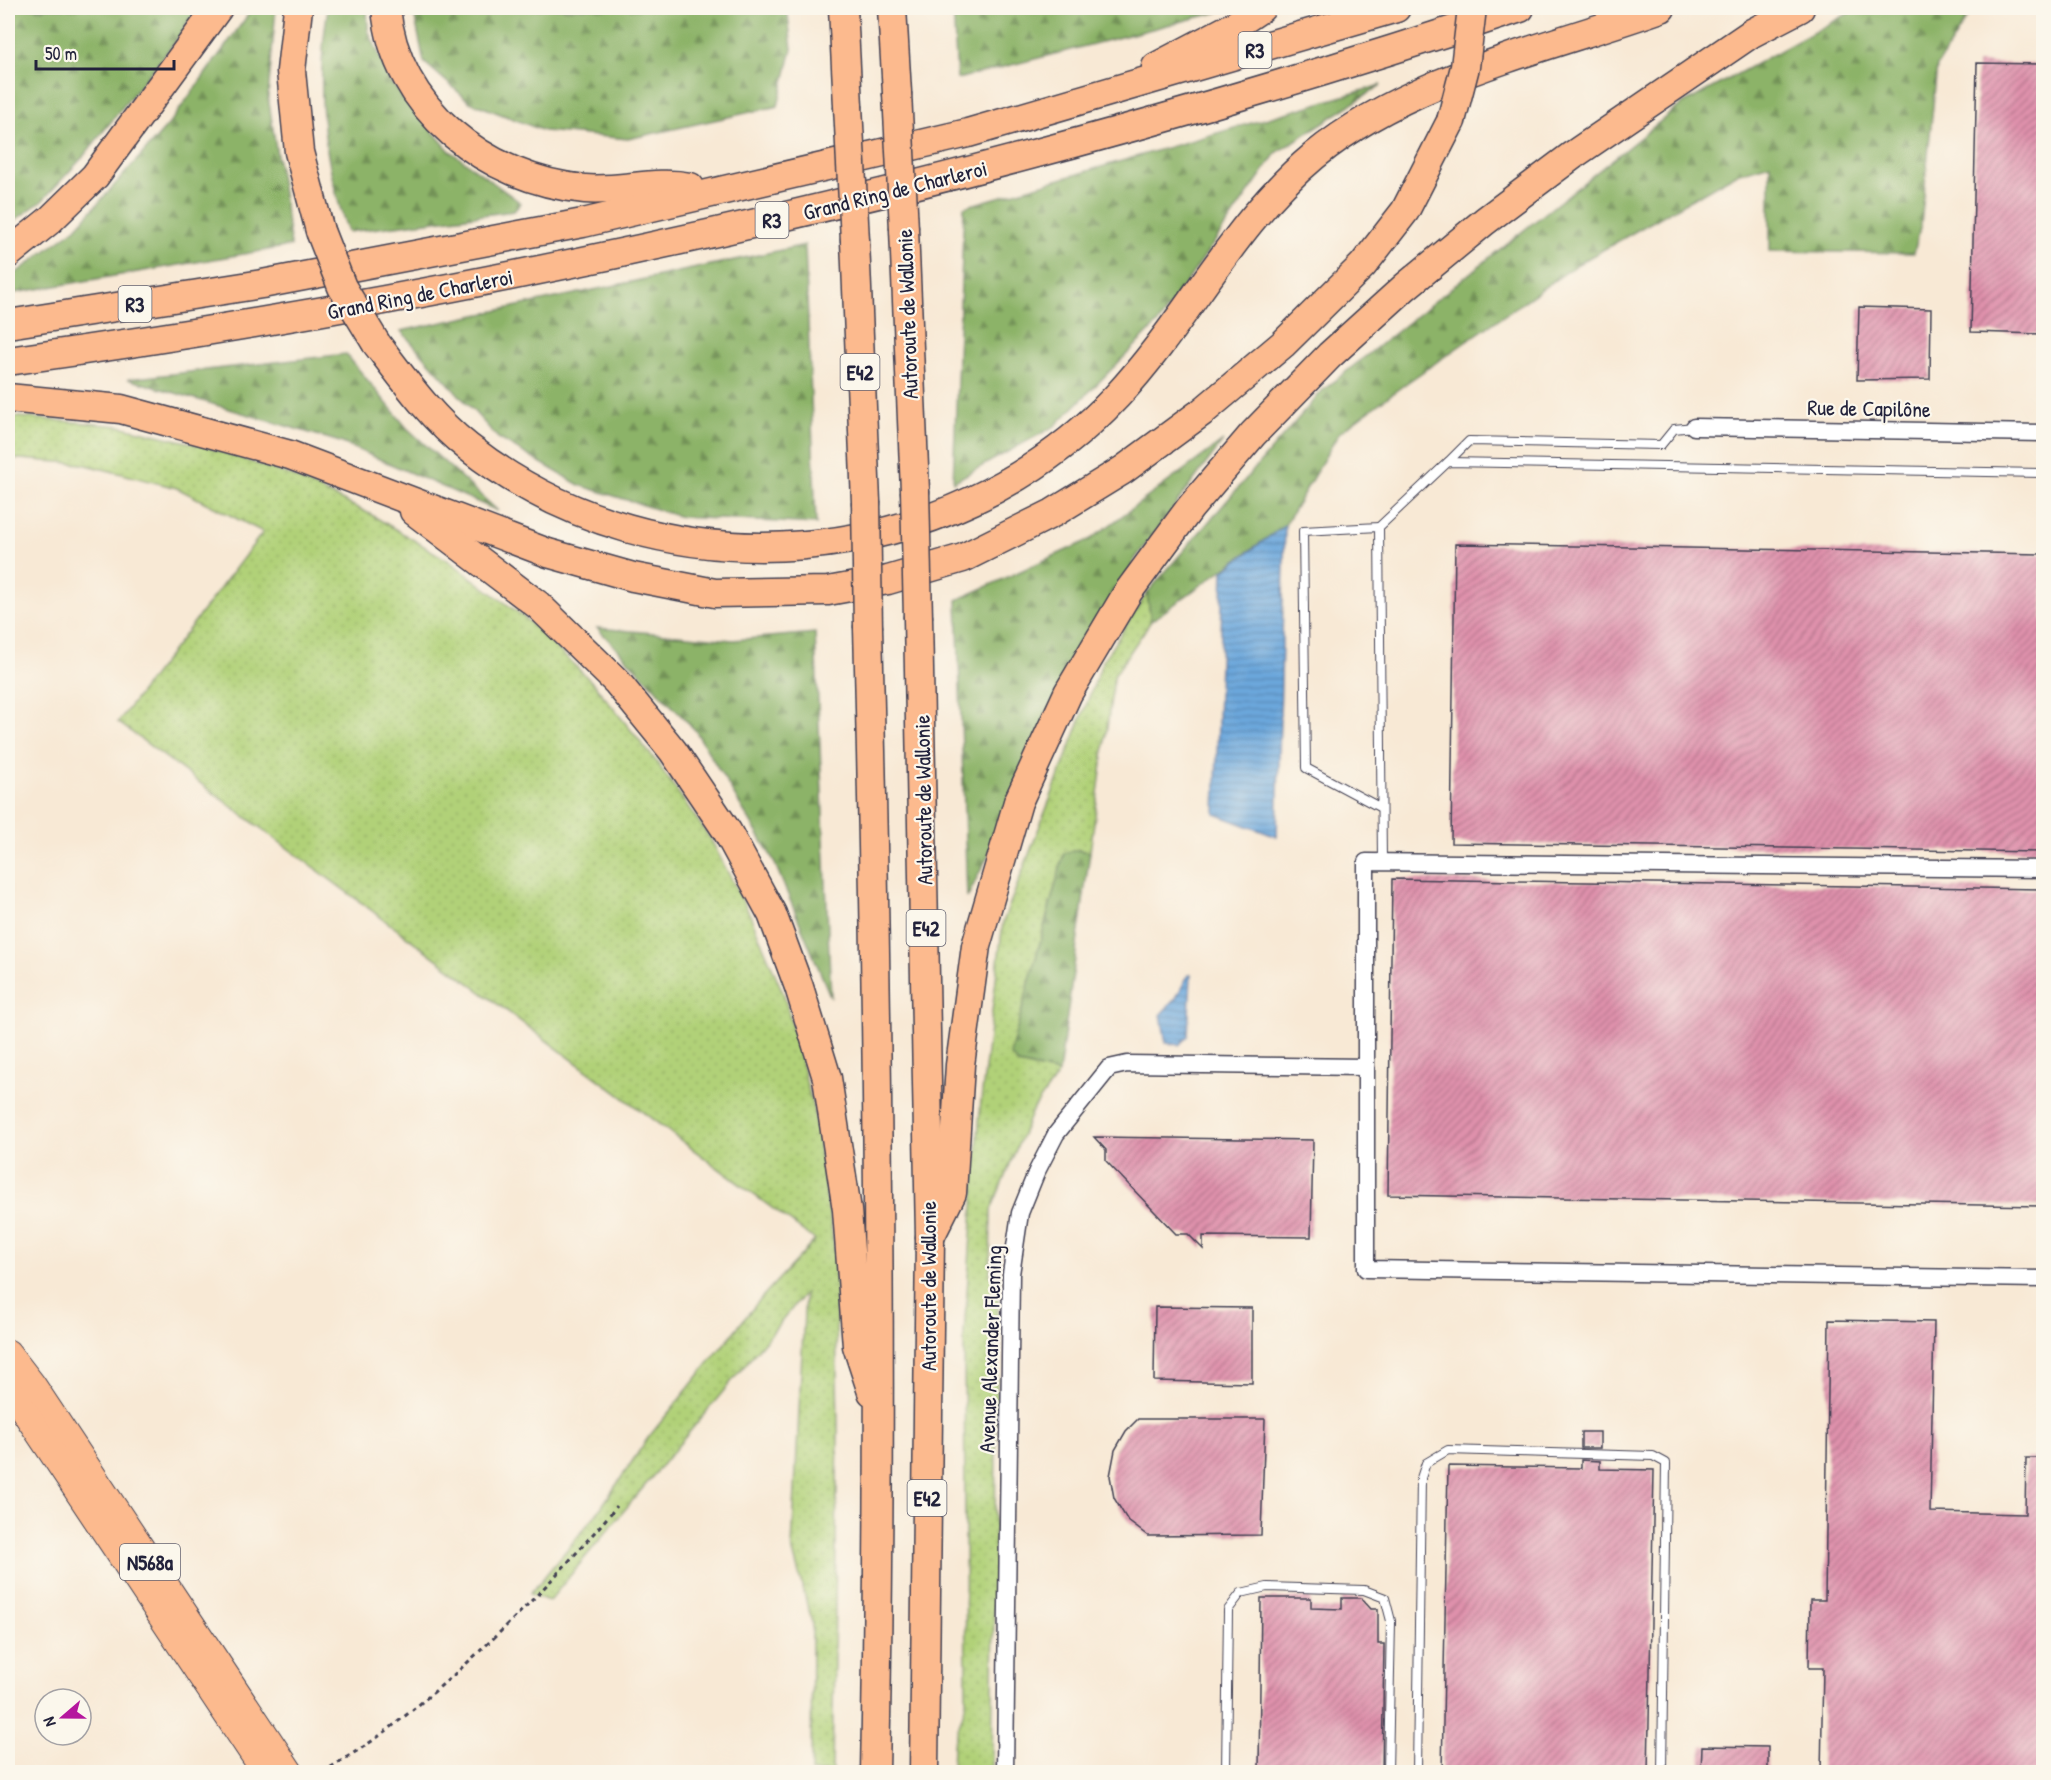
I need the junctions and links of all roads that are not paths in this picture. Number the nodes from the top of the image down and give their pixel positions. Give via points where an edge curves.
1 (218, 8) edge
2 (298, 8) edge
3 (386, 8) edge
4 (826, 8) edge
5 (843, 8) edge
6 (892, 8) edge
7 (1261, 8) edge
8 (1396, 8) edge
9 (1472, 8) edge
10 (1520, 8) edge
11 (1661, 8) edge
12 (1800, 8) edge
13 (845, 39) junction
14 (1114, 93) junction
15 (712, 191) junction
16 (8, 254) edge
17 (8, 324) edge
18 (8, 361) edge
19 (8, 398) edge
20 (1694, 427) joint
21 (2043, 433) edge
22 (1448, 462) junction
23 (2043, 473) edge
24 (388, 491) junction
25 (1379, 527) junction
26 (1381, 808) junction
27 (1382, 862) junction
28 (2043, 869) edge
29 (1366, 1067) junction
30 (930, 1237) junction
31 (2043, 1279) edge
32 (8, 1353) edge
33 (8, 1387) edge
34 (880, 1416) junction
35 (265, 1773) edge
36 (290, 1773) edge
37 (875, 1773) edge
38 (924, 1773) edge
39 (1005, 1773) edge
40 (1226, 1773) edge
41 (1388, 1773) edge
42 (1417, 1773) edge
43 (1662, 1773) edge

1 - 16 highway via 95,176
2 - 11 highway, bridge via 291,71 299,152 320,231 342,287 376,343 417,397 465,445 508,476 559,502 609,523 669,539 724,546 827,544 883,534 961,506 1016,478 1072,438 1117,396 1264,205 1313,157 1360,123 1406,99 1490,65
3 - 15 highway via 396,54 427,108 446,130 495,163 534,178 585,189 670,183
4 - 13 highway
5 - 13 highway, E42
6 - 30 highway, Autoroute de Wallonie / E42, bridge via 915,490
7 - 14 highway
8 - 14 highway, Grand Ring de Charleroi / R3
9 - 24 highway, bridge via 1465,67 1451,121 1405,211 1363,266 1283,344 1202,412 1123,470 1053,513 963,558 888,580 828,591 715,593 633,577 548,554
10 - 18 highway, Grand Ring de Charleroi / R3 via 1124,130 746,227 364,305
12 - 30 highway via 1752,33 1573,154 1405,287 1330,355 1253,434 1190,508 1128,592 1068,693 1018,802 976,946 960,1065 952,1193
13 - 34 highway, E42, bridge via 866,502 876,939
14 - 15 highway, Grand Ring de Charleroi / R3 via 968,134
15 - 17 highway, Grand Ring de Charleroi / R3 via 583,223 414,256
19 - 24 highway via 121,409 290,455
20 - 21 street, Rue de Capilône
20 - 22 lane via 1674,429 1661,445 1469,441
22 - 23 lane
22 - 25 lane
24 - 34 highway via 538,605 617,682 673,751 727,831 766,904 799,987 826,1078 847,1210 857,1346
25 - 26 lane
25 - 26 lane via 1303,531 1306,768
26 - 27 lane
27 - 28 street
27 - 29 street via 1366,862
29 - 31 street via 1366,1269
29 - 39 street, Avenue Alexander Fleming via 1127,1064 1109,1068 1056,1134 1037,1171 1020,1213 1011,1274
30 - 38 highway, Autoroute de Wallonie / E42
32 - 36 main road, N568a
33 - 35 main road, N568a
34 - 37 highway, E42
40 - 41 lane via 1228,1610 1241,1593 1267,1587 1364,1590 1385,1598 1391,1621
42 - 43 lane via 1421,1478 1426,1463 1448,1450 1653,1456 1666,1462

